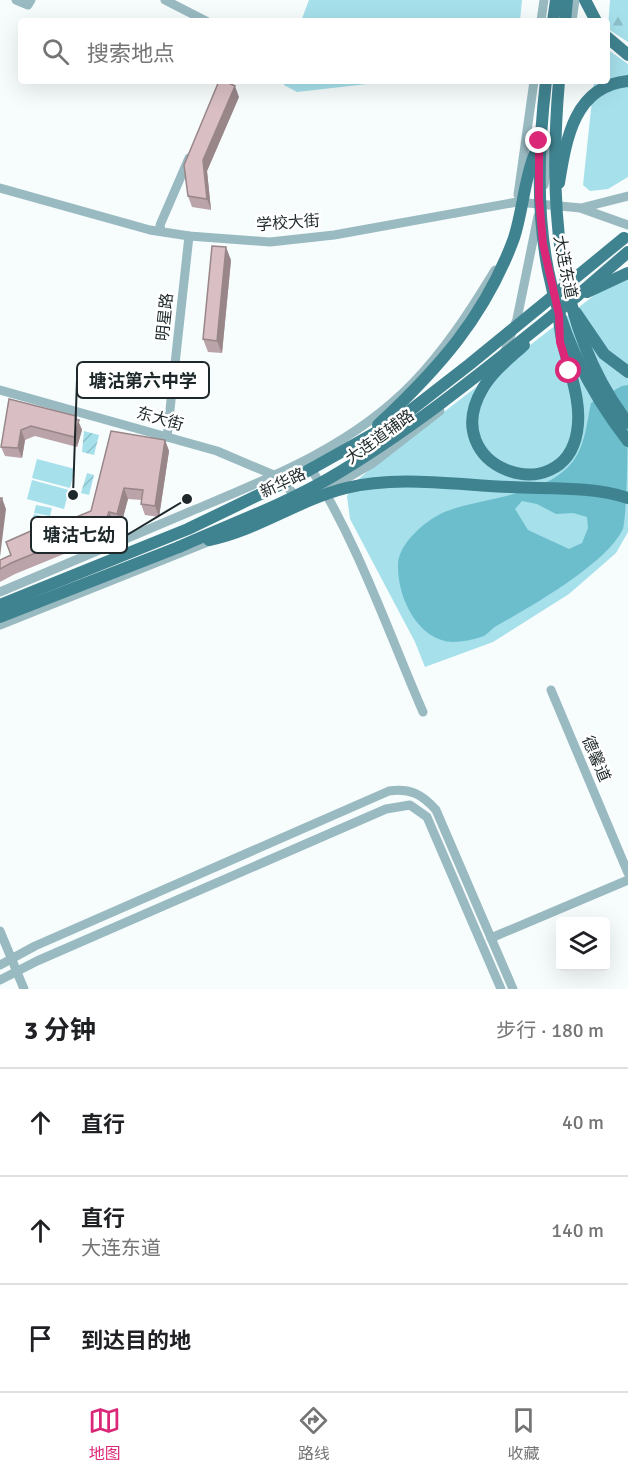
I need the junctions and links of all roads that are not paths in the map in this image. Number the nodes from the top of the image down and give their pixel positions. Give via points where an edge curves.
1 (16, 0) edge
2 (31, 0) edge
3 (165, 0) edge
4 (544, 0) edge
5 (556, 0) edge
6 (567, 0) edge
7 (575, 0) edge
8 (585, 0) edge
9 (200, 18) edge
10 (541, 18) edge
11 (553, 18) edge
12 (565, 18) edge
13 (572, 18) edge
14 (594, 18) edge
15 (610, 40) edge
16 (628, 55) edge
17 (628, 81) edge
18 (534, 84) edge
19 (546, 84) edge
20 (560, 84) edge
21 (561, 84) edge
22 (539, 141) junction
23 (195, 143) edge
24 (0, 188) edge
25 (628, 196) edge
26 (556, 199) junction
27 (517, 202) junction
28 (540, 204) junction
29 (581, 208) junction
30 (628, 225) edge
31 (161, 231) junction
32 (627, 235) edge
33 (189, 236) junction
34 (628, 252) edge
35 (628, 273) edge
36 (577, 296) junction
37 (573, 308) junction
38 (553, 318) junction
39 (628, 372) edge
40 (0, 390) edge
41 (628, 423) edge
42 (168, 437) junction
43 (365, 438) junction
44 (628, 441) edge
45 (306, 461) junction
46 (276, 476) junction
47 (325, 490) junction
48 (628, 498) edge
49 (300, 501) junction
50 (179, 547) junction
51 (0, 592) edge
52 (0, 605) edge
53 (0, 617) edge
54 (0, 625) edge
55 (551, 690) dead end
56 (423, 712) dead end
57 (628, 873) edge
58 (628, 880) edge
59 (0, 931) edge
60 (491, 938) junction
61 (12, 959) junction
62 (0, 965) edge
63 (17, 972) junction
64 (2, 982) edge
65 (24, 989) edge
66 (501, 989) edge
67 (513, 989) edge

1 - 2 street via 28,5
3 - 9 street
4 - 10 street
5 - 11 main road
6 - 12 main road
7 - 13 street
8 - 14 main road
15 - 16 main road
17 - 26 main road, bridge via 599,89 574,118
18 - 27 street, 大连道辅路
19 - 22 main road, 大连东道, bridge
20 - 28 street, 大连道辅路
21 - 26 main road, 大连东道, bridge via 554,157
22 - 38 main road, 大连东道, bridge via 541,233
22 - 43 main road, bridge via 514,238 480,309 440,366
23 - 31 street via 160,225
24 - 31 street, 学校大街
25 - 29 street
26 - 37 main road, 大连东道, bridge via 562,258
27 - 28 street, 学校大街
27 - 33 street, 学校大街 via 334,235 270,242
27 - 45 street, 大连道辅路 via 495,270 444,347 384,409
28 - 29 street, 学校大街
28 - 47 street, 大连道辅路 via 517,319 506,350 461,395 373,463
29 - 30 street
31 - 33 street, 学校大街
32 - 43 main road, 新华路, bridge via 414,409
33 - 42 street, 明星路
34 - 36 main road
35 - 36 main road
36 - 38 main road, bridge
37 - 39 main road, bridge via 604,354
37 - 41 main road, 大连东道, bridge via 595,369
38 - 38 main road, bridge via 577,402 577,435 567,456 551,468 527,475 512,474 492,463 479,447 473,428 474,411 488,381
38 - 44 main road, 大连东道, bridge
38 - 50 main road, 新华路, bridge via 356,462 302,492
40 - 42 street, 东大街
42 - 46 street, 东大街 via 217,451
43 - 52 main road, 新华路, bridge via 302,474 188,529
45 - 46 street, 大连道辅路
45 - 47 street
46 - 49 street, 东大街
46 - 51 street, 大连道辅路
47 - 49 street, 大连道辅路
47 - 56 street
48 - 50 main road, bridge via 587,491 367,484 332,492 241,532
49 - 54 street, 大连道辅路 via 176,556
50 - 53 main road, 新华路
55 - 57 street, 德馨道
58 - 60 street
59 - 61 street
60 - 61 street via 436,810 427,799 403,789 389,791
60 - 67 street
61 - 62 street
61 - 63 street
63 - 64 street
63 - 65 street
63 - 66 street via 386,809 410,805 427,817

